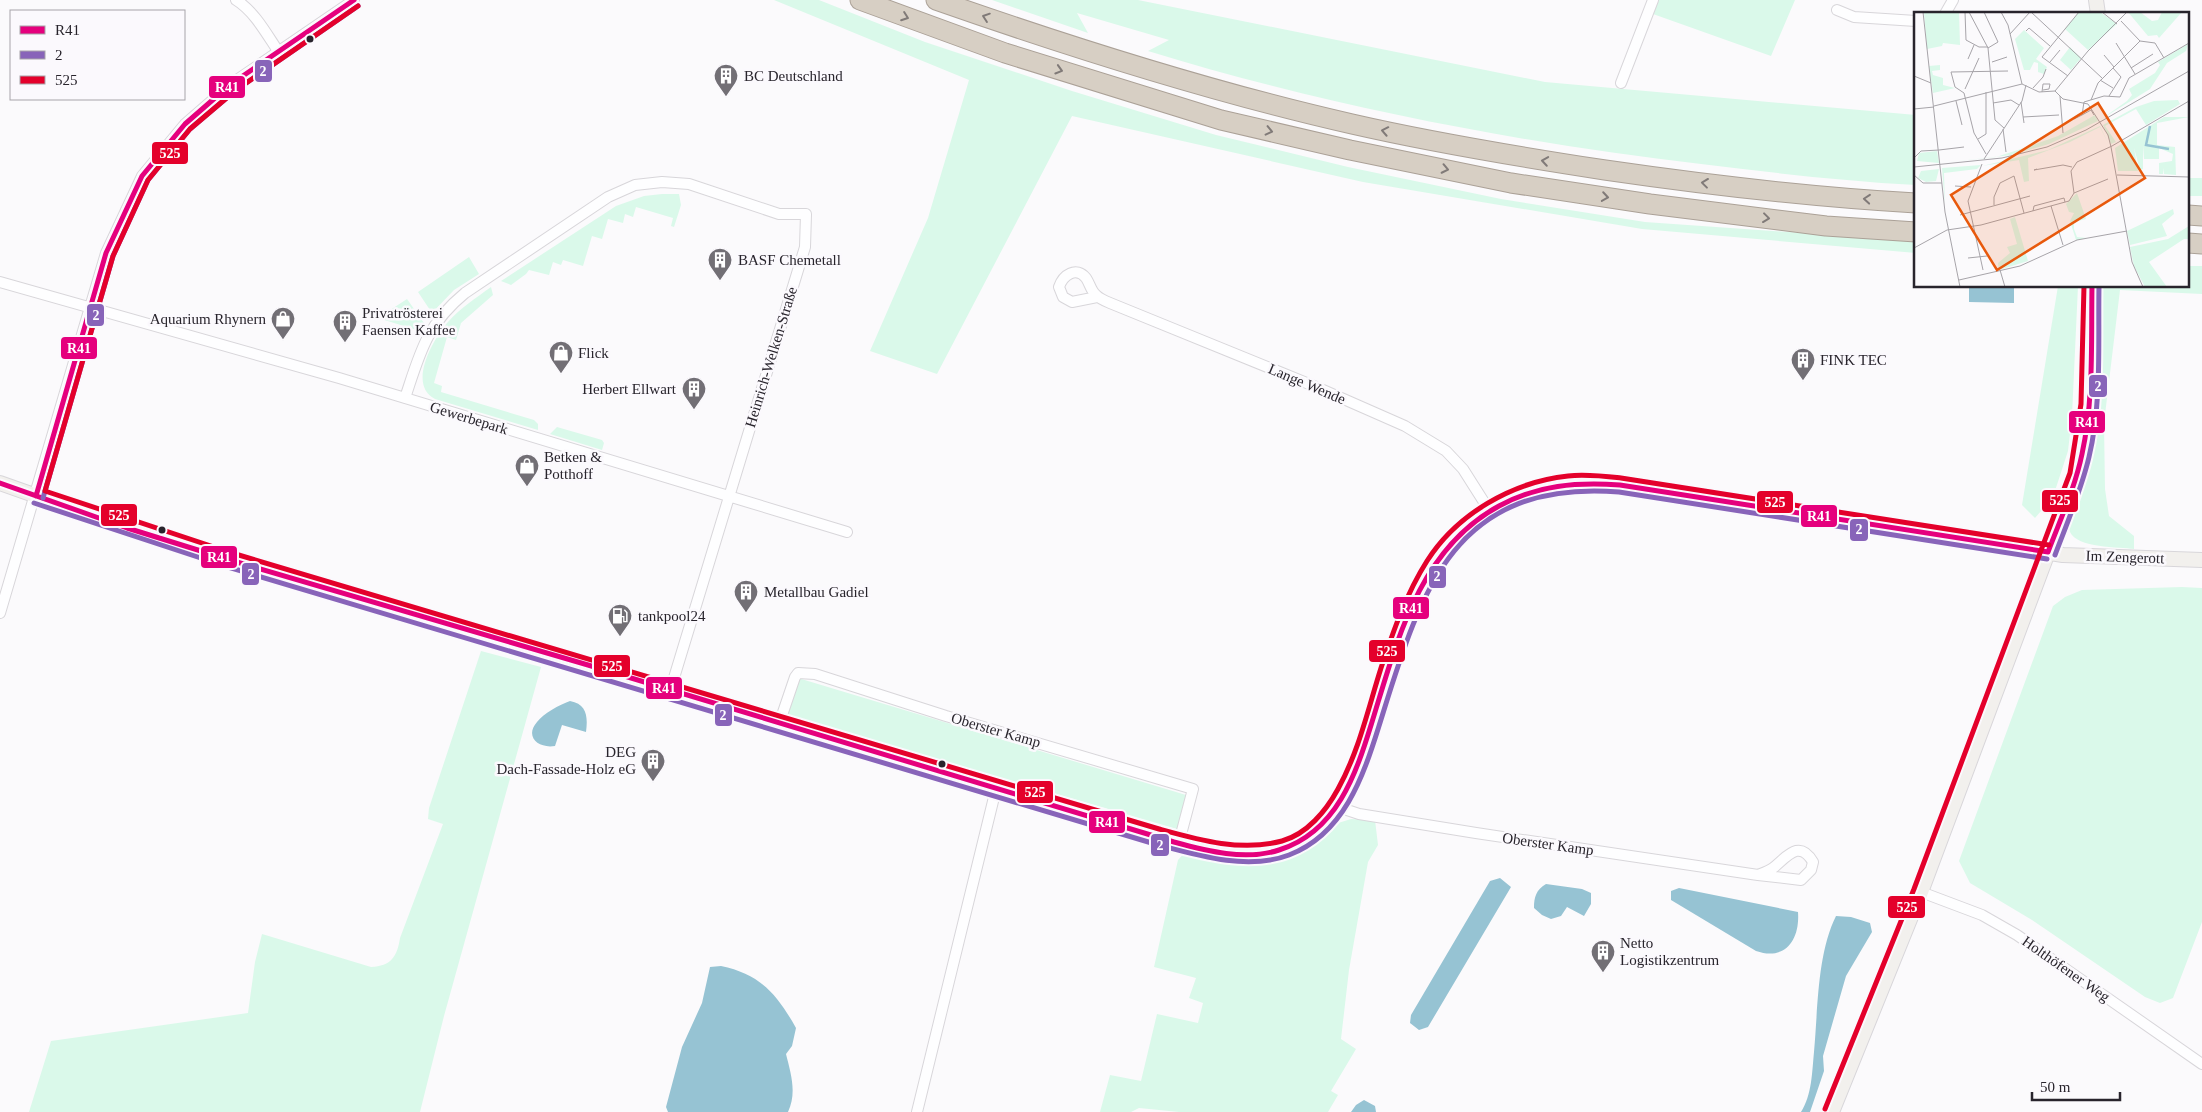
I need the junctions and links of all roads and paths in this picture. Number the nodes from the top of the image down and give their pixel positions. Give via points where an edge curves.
1 (236, 0) edge
2 (354, 0) edge
3 (860, 0) edge
4 (936, 0) edge
5 (1653, 0) edge
6 (1953, 0) edge
7 (1837, 10) dead end
8 (1947, 12) edge
9 (1914, 21) edge
10 (278, 50) junction
11 (1621, 83) dead end
12 (1914, 202) edge
13 (1914, 232) edge
14 (0, 282) edge
15 (2092, 288) edge
16 (1097, 296) dead end
17 (90, 307) junction
18 (405, 398) junction
19 (0, 483) edge
20 (36, 496) junction
21 (729, 498) junction
22 (1489, 510) junction
23 (847, 532) dead end
24 (2048, 552) junction
25 (2202, 560) edge
26 (0, 613) edge
27 (670, 691) junction
28 (779, 724) junction
29 (996, 789) junction
30 (1338, 807) junction
31 (1179, 842) junction
32 (1758, 875) junction
33 (1921, 892) junction
34 (2202, 1064) edge
35 (917, 1112) edge
36 (1832, 1112) edge

1 - 10 street via 258,21
2 - 10 street
3 -> 13 highway via 1005,53 1221,120 1350,150 1511,182 1650,204 1826,226
12 -> 4 highway via 1766,191 1648,176 1509,155 1352,124 1182,80
5 - 11 street
6 - 8 street
7 - 9 street via 1854,17
10 - 17 street via 231,84 185,124 142,176 106,253
14 - 17 street, Gewerbepark
15 - 24 main road via 2088,410 2083,453
16 - 22 street, Lange Wende via 1406,426 1446,451 1464,469
17 - 18 street, Gewerbepark
17 - 20 street
18 - 21 street, Gewerbepark
18 - 21 street, Heinrich-Welken-Straße via 424,343 433,325 448,308 608,197 635,186 662,182 689,184 779,214 806,214 805,247
19 - 20 main road
20 - 26 street
20 - 27 main road via 194,549
21 - 23 street, Gewerbepark
21 - 27 street, Heinrich-Welken-Straße
22 - 24 main road via 1546,488 1578,483 1620,485
22 - 30 main road via 1467,525 1447,545 1423,579 1404,622 1356,772
24 - 25 main road, Im Zengerott
24 - 33 main road
27 - 28 main road
28 - 29 main road
28 - 31 street, Oberster Kamp via 795,677 798,673 815,674 1194,789
29 - 31 main road
29 - 35 street
30 - 31 main road via 1306,839 1275,852 1236,854
30 - 32 street, Oberster Kamp via 1359,814 1476,833
32 - 32 street, Oberster Kamp via 1801,880 1811,870 1813,862 1809,854 1800,850 1788,854
33 - 34 street, Holthöfener Weg via 1982,915 2017,935
33 - 36 main road

